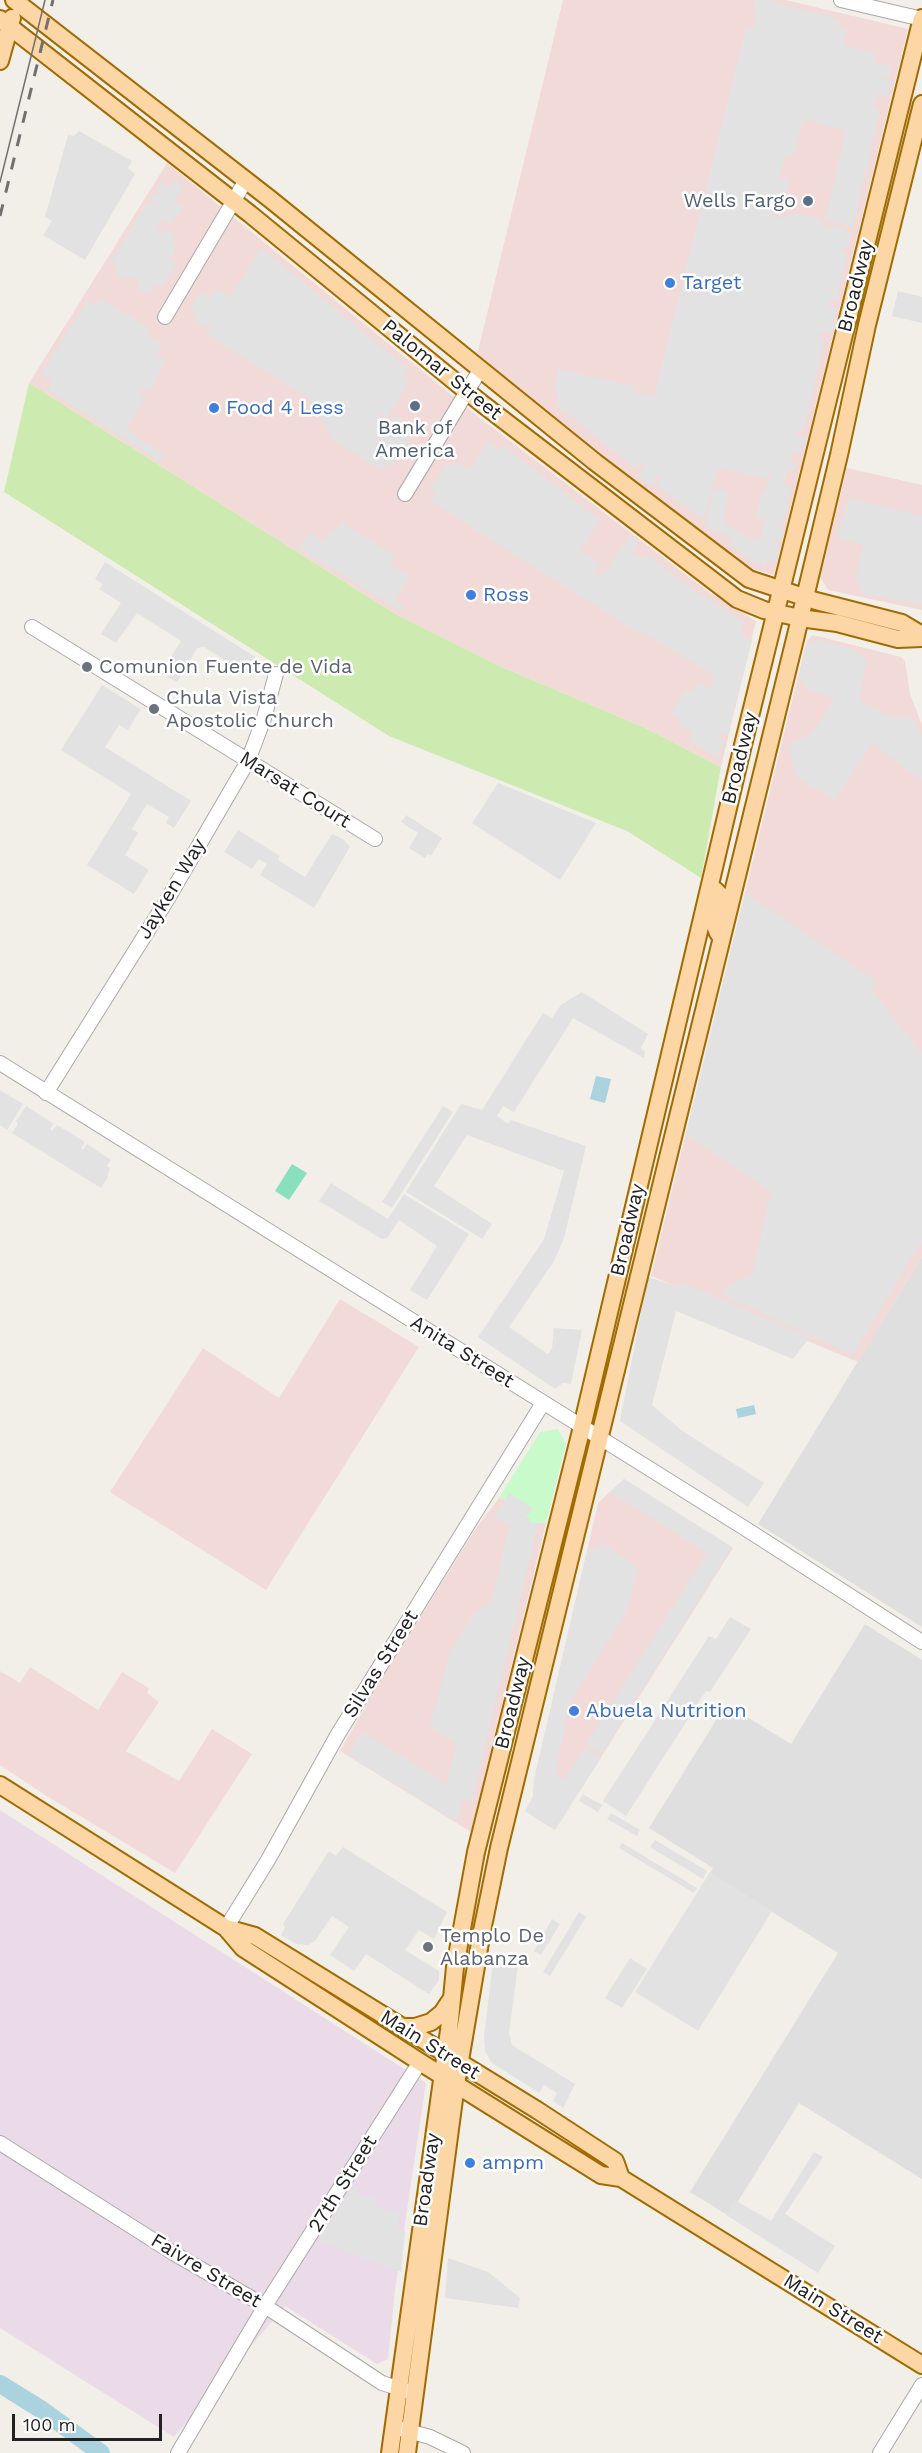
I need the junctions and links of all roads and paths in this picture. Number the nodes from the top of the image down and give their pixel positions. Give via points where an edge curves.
1 (841, 0) edge
2 (15, 1) edge
3 (922, 19) edge
4 (5, 23) edge
5 (0, 62) edge
6 (922, 104) edge
7 (246, 180) junction
8 (234, 201) junction
9 (165, 317) dead end
10 (847, 322) junction
11 (867, 325) junction
12 (480, 370) junction
13 (468, 391) junction
14 (405, 494) dead end
15 (781, 591) junction
16 (805, 598) junction
17 (776, 613) junction
18 (800, 618) junction
19 (32, 627) dead end
20 (922, 636) edge
21 (276, 674) dead end
22 (248, 761) junction
23 (722, 833) junction
24 (375, 839) dead end
25 (734, 885) junction
26 (709, 887) junction
27 (721, 939) junction
28 (0, 1063) edge
29 (46, 1093) junction
30 (655, 1113) junction
31 (676, 1119) junction
32 (543, 1403) junction
33 (582, 1427) junction
34 (598, 1437) junction
35 (922, 1642) edge
36 (517, 1686) junction
37 (536, 1693) junction
38 (0, 1785) edge
39 (226, 1928) junction
40 (452, 1998) junction
41 (402, 2027) junction
42 (453, 2059) junction
43 (420, 2062) junction
44 (449, 2079) junction
45 (0, 2142) edge
46 (621, 2178) junction
47 (265, 2306) junction
48 (922, 2365) edge
49 (922, 2385) edge
50 (407, 2391) junction
51 (393, 2428) junction
52 (410, 2431) junction
53 (178, 2453) edge
54 (390, 2453) edge
55 (407, 2453) edge
56 (464, 2453) edge
57 (880, 2453) edge

1 - 3 street
2 - 4 main road
2 - 7 main road, Palomar Street
3 - 10 main road, Broadway
4 - 5 main road
4 - 8 main road, Palomar Street
6 - 11 main road, Broadway
7 - 8 street
7 - 12 main road, Palomar Street
8 - 9 street
8 - 13 main road, Palomar Street
10 - 11 main road
10 - 15 main road, Broadway
11 - 16 main road, Broadway
12 - 13 street
12 - 15 main road, Palomar Street via 749,579
13 - 14 street
13 - 17 main road, Palomar Street via 736,599
15 - 16 main road, Palomar Street
15 - 17 main road, Broadway
16 - 18 main road, Broadway
16 - 20 main road, Palomar Street via 902,623
17 - 18 main road, Palomar Street
17 - 23 main road, Broadway
18 - 20 main road, Palomar Street via 898,639
18 - 25 main road, Broadway
19 - 22 street, Marsat Court
21 - 22 street, Jayken Way
22 - 24 street, Marsat Court
22 - 29 street, Jayken Way via 167,900
23 - 25 main road via 729,844 725,880
23 - 26 main road, Broadway
25 - 27 main road, Broadway
26 - 27 main road via 720,895 714,923
26 - 30 main road, Broadway
27 - 31 main road, Broadway
28 - 29 street, Anita Street
29 - 32 street, Anita Street
30 - 31 main road
30 - 33 main road, Broadway
31 - 34 main road, Broadway
32 - 33 street, Anita Street
32 - 39 street, Silvas Street via 338,1734
33 - 34 street, Anita Street
33 - 36 main road, Broadway
34 - 35 street, Anita Street
34 - 37 main road, Broadway
36 - 37 main road
36 - 40 main road, Broadway via 476,1852
37 - 42 main road, Broadway
38 - 39 main road, Main Street
39 - 41 main road, Main Street via 255,1936
39 - 43 main road, Main Street via 243,1948
40 - 41 main road via 431,2022
40 - 42 main road, Broadway
41 - 42 main road, Main Street
42 - 44 main road, Broadway
42 - 46 main road, Main Street via 615,2161
43 - 44 main road, Main Street
43 - 47 street, 27th Street
44 - 46 main road, Main Street via 601,2175
44 - 50 main road, Broadway
45 - 47 street, Faivre Street via 175,2254
46 - 48 main road, Main Street
47 - 50 street, Faivre Street via 382,2383
47 - 53 street, 27th Street
49 - 57 street
50 - 51 main road, Broadway
50 - 52 main road, Broadway
51 - 52 street
51 - 54 main road, Broadway
52 - 55 main road, Broadway
52 - 56 street

